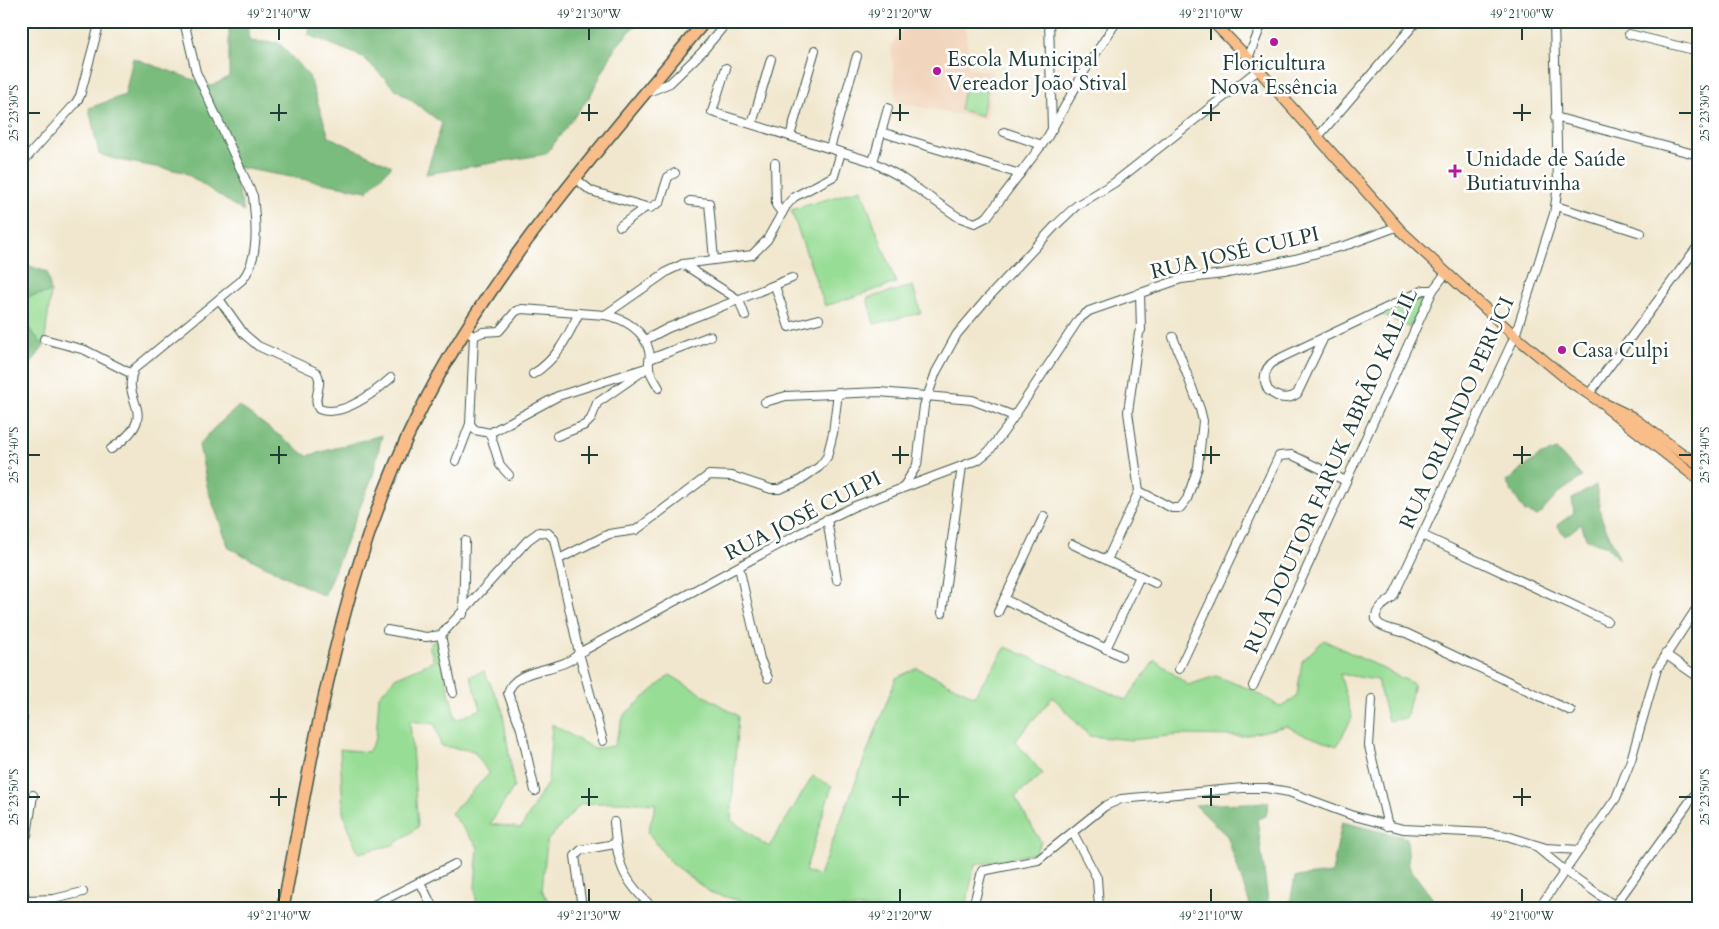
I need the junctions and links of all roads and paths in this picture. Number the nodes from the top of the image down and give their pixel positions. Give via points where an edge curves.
1 (100, 21) edge
2 (184, 21) edge
3 (705, 21) edge
4 (728, 21) edge
5 (1049, 21) edge
6 (1117, 21) edge
7 (1212, 21) edge
8 (1263, 21) edge
9 (1417, 21) edge
10 (1554, 21) edge
11 (1629, 34) dead end
12 (815, 50) dead end
13 (1698, 51) edge
14 (857, 56) dead end
15 (1248, 58) junction
16 (771, 59) dead end
17 (726, 68) dead end
18 (1258, 70) junction
19 (646, 93) junction
20 (888, 108) dead end
21 (1556, 117) junction
22 (752, 124) junction
23 (1052, 130) junction
24 (881, 132) junction
25 (1004, 132) dead end
26 (790, 136) junction
27 (1317, 138) junction
28 (1042, 145) junction
29 (830, 148) junction
30 (841, 152) junction
31 (1698, 155) edge
32 (873, 162) junction
33 (775, 163) dead end
34 (21, 164) edge
35 (675, 173) dead end
36 (1020, 174) junction
37 (576, 179) junction
38 (690, 201) dead end
39 (1556, 206) junction
40 (646, 207) junction
41 (782, 213) junction
42 (620, 226) dead end
43 (1396, 227) junction
44 (1641, 233) dead end
45 (1698, 246) edge
46 (714, 260) junction
47 (683, 264) junction
48 (1446, 272) junction
49 (792, 278) dead end
50 (775, 286) junction
51 (1433, 290) junction
52 (1138, 293) junction
53 (219, 299) junction
54 (739, 300) junction
55 (579, 313) junction
56 (605, 315) junction
57 (745, 316) dead end
58 (819, 319) dead end
59 (470, 334) junction
60 (710, 336) dead end
61 (1515, 336) junction
62 (1173, 338) dead end
63 (1324, 338) junction
64 (44, 339) dead end
65 (645, 340) junction
66 (649, 363) junction
67 (132, 374) junction
68 (533, 374) dead end
69 (391, 378) dead end
70 (659, 388) dead end
71 (838, 392) junction
72 (1589, 394) junction
73 (927, 396) junction
74 (1599, 401) junction
75 (765, 402) dead end
76 (1014, 416) junction
77 (470, 424) junction
78 (490, 433) junction
79 (557, 436) dead end
80 (1646, 441) junction
81 (111, 450) dead end
82 (1684, 455) junction
83 (456, 461) dead end
84 (1698, 465) edge
85 (962, 466) junction
86 (509, 475) dead end
87 (1698, 479) edge
88 (1346, 481) junction
89 (904, 486) junction
90 (1139, 492) junction
91 (1044, 516) dead end
92 (827, 519) junction
93 (1422, 535) junction
94 (464, 540) dead end
95 (1072, 544) dead end
96 (559, 559) junction
97 (1107, 560) junction
98 (739, 567) junction
99 (1140, 576) junction
100 (837, 580) dead end
101 (1155, 583) dead end
102 (1004, 599) junction
103 (1698, 606) edge
104 (998, 612) dead end
105 (942, 613) dead end
106 (463, 614) junction
107 (1607, 621) dead end
108 (386, 630) dead end
109 (441, 635) junction
110 (1106, 649) junction
111 (579, 653) junction
112 (1665, 654) junction
113 (1121, 656) dead end
114 (1179, 669) dead end
115 (1698, 677) edge
116 (768, 678) dead end
117 (1253, 686) dead end
118 (454, 693) dead end
119 (1372, 699) dead end
120 (1571, 710) dead end
121 (603, 741) dead end
122 (535, 791) dead end
123 (33, 795) dead end
124 (1696, 796) edge
125 (614, 822) dead end
126 (1388, 826) junction
127 (1073, 833) junction
128 (21, 840) edge
129 (615, 844) junction
130 (1534, 845) junction
131 (1579, 850) junction
132 (455, 864) dead end
133 (1564, 870) junction
134 (21, 879) edge
135 (420, 882) junction
136 (83, 892) dead end
137 (27, 904) edge
138 (651, 906) edge
139 (370, 907) edge
140 (1616, 907) edge
141 (283, 908) edge
142 (433, 908) edge
143 (582, 908) edge
144 (631, 908) edge
145 (973, 908) edge
146 (1099, 908) edge
147 (1539, 908) edge

1 - 34 street via 80,96
2 - 53 street via 196,72 253,196 255,223 250,267 242,280
3 - 19 highway
4 - 19 street via 670,83
5 - 23 street
6 - 23 street
7 - 15 main road
8 - 15 street
9 - 27 street
10 - 21 street, RUA ORLANDO PERUCI
11 - 13 street
12 - 26 street
14 - 29 street
15 - 18 main road
16 - 22 street
17 - 22 street via 712,112
18 - 27 main road
18 - 73 street via 1114,183 1067,214 994,290 952,342
19 - 37 highway
20 - 24 street
21 - 31 street
21 - 39 street, RUA ORLANDO PERUCI
22 - 26 street
23 - 28 street
24 - 32 street
24 - 36 street
25 - 28 street
26 - 29 street
27 - 43 main road
28 - 36 street
29 - 30 street
30 - 32 street
30 - 41 street via 834,176 794,197
32 - 36 street via 958,217 976,223 987,217
33 - 41 street via 776,205
35 - 40 street via 668,176 656,206
37 - 40 street via 591,191
37 - 59 highway via 531,236
38 - 46 street via 709,203
39 - 44 street
39 - 61 street, RUA ORLANDO PERUCI
40 - 42 street
41 - 46 street via 767,240 752,255
43 - 48 main road
43 - 52 street, RUA JOSÉ CULPI via 1324,252 1188,278
45 - 72 street
46 - 47 street
47 - 54 street
47 - 56 street
48 - 51 street, RUA DOUTOR FARUK ABRÃO KALLIL
48 - 61 main road
49 - 50 street
50 - 54 street
50 - 58 street via 789,327
51 - 63 street via 1426,288
51 - 88 street, RUA DOUTOR FARUK ABRÃO KALLIL
52 - 76 street, RUA JOSÉ CULPI via 1089,311 1079,319
52 - 90 street via 1142,322 1128,412
53 - 67 street via 139,364
53 - 69 street via 244,334 258,346 316,372 320,380 316,402 320,409 334,409 365,399
54 - 57 street
54 - 65 street
55 - 56 street
55 - 59 street via 522,308 499,331
55 - 68 street via 557,353
56 - 65 street via 628,324
59 - 77 street
59 - 141 highway via 417,417 378,511 344,611 316,734
60 - 66 street
61 - 72 main road via 1554,370
61 - 93 street, RUA ORLANDO PERUCI
62 - 90 street via 1202,415 1200,454 1188,499 1180,508 1172,508
63 - 63 street via 1300,390 1292,397 1276,397 1268,390 1264,378 1267,367
64 - 67 street via 85,350
65 - 66 street
66 - 70 street
66 - 78 street via 558,396
66 - 79 street via 597,403 585,425
67 - 81 street via 138,419 130,434
71 - 73 street
71 - 75 street via 786,396
71 - 96 street via 827,457 819,467 797,482 771,489 732,476 709,475 636,530 609,534
72 - 74 main road
73 - 76 street via 972,400
73 - 89 street via 920,457
74 - 80 main road
74 - 82 main road via 1632,417
76 - 85 street, RUA JOSÉ CULPI via 989,451 978,460
77 - 78 street via 475,430
77 - 83 street
78 - 86 street via 500,465
80 - 82 main road via 1657,440
80 - 87 main road
82 - 84 main road
85 - 89 street, RUA JOSÉ CULPI
85 - 105 street
88 - 114 street via 1292,455 1284,454 1277,459
88 - 117 street, RUA DOUTOR FARUK ABRÃO KALLIL
89 - 92 street, RUA JOSÉ CULPI
90 - 97 street
91 - 102 street
92 - 98 street, RUA JOSÉ CULPI
92 - 100 street
93 - 107 street
93 - 120 street, RUA ORLANDO PERUCI via 1393,597 1378,611 1378,621 1384,628 1406,633
94 - 106 street
95 - 97 street
96 - 106 street via 551,535 545,532 534,535
96 - 111 street
97 - 99 street
98 - 111 street, RUA JOSÉ CULPI
98 - 116 street via 760,659
99 - 101 street
99 - 110 street
102 - 104 street
102 - 110 street
103 - 112 street
106 - 109 street
108 - 109 street via 426,637
109 - 118 street
110 - 113 street
111 - 121 street
111 - 122 street, RUA JOSÉ CULPI via 567,662 520,677 509,687 509,698 521,729
112 - 115 street
112 - 131 street via 1657,669 1622,785 1610,810
119 - 126 street via 1368,746
123 - 128 street via 27,835
124 - 140 street
125 - 129 street
126 - 127 street via 1289,792 1242,788 1121,799 1105,806
126 - 130 street via 1416,831 1499,834
127 - 145 street via 1033,862 982,871
127 - 146 street via 1097,878
129 - 138 street via 627,880
129 - 143 street via 581,850 575,856
130 - 131 street
130 - 133 street
131 - 133 street
132 - 135 street
133 - 140 street
133 - 147 street
134 - 137 street
135 - 139 street
135 - 142 street
136 - 137 street
138 - 144 street

